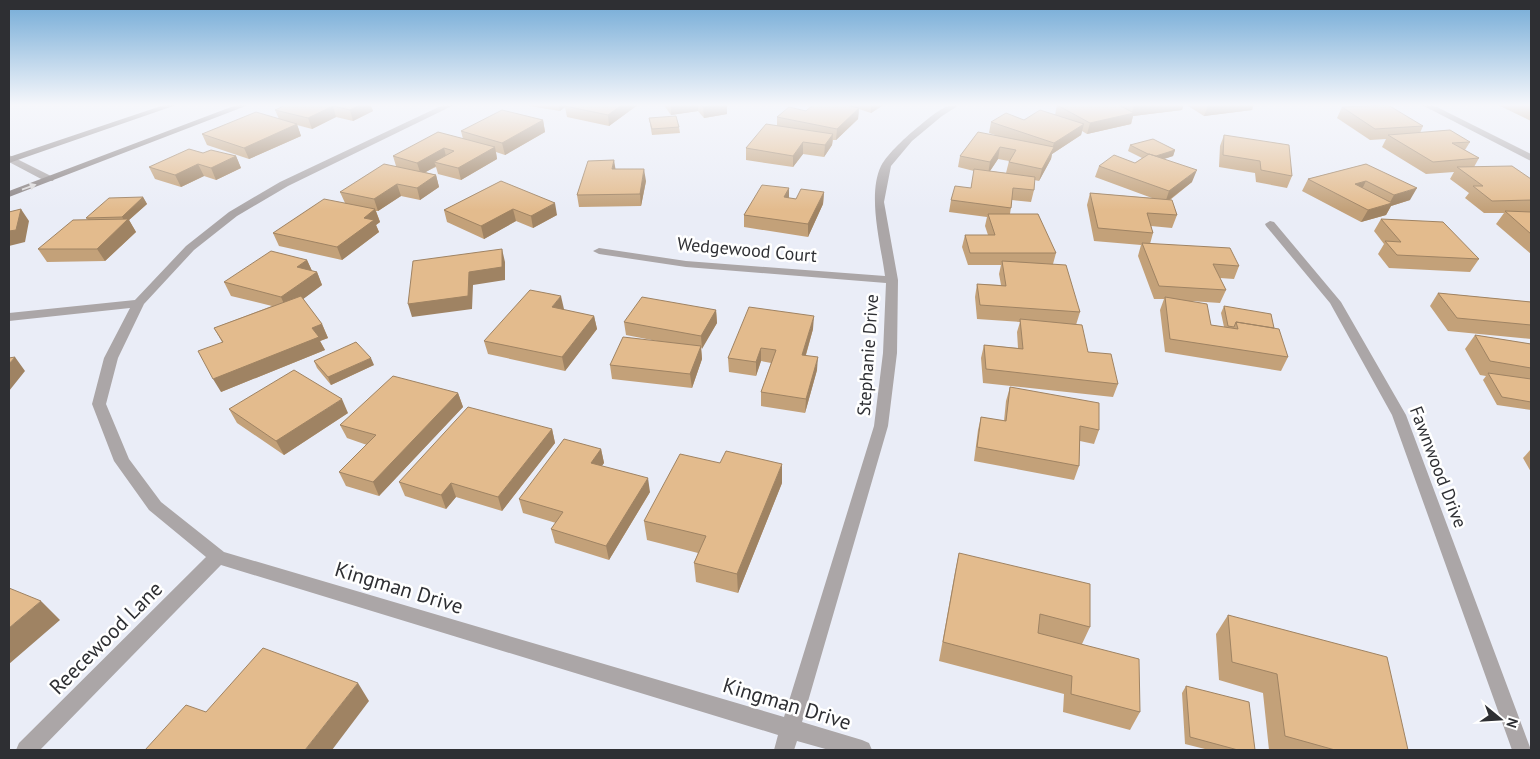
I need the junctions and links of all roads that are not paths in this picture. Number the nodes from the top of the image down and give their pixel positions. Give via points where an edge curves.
1 (69, 139) edge
2 (153, 139) edge
3 (378, 139) edge
4 (909, 139) edge
5 (1494, 139) edge
6 (1531, 158) edge
7 (10, 159) edge
8 (49, 179) junction
9 (9, 194) edge
10 (1270, 224) dead end
11 (599, 251) dead end
12 (892, 280) junction
13 (139, 303) junction
14 (9, 317) edge
15 (218, 557) junction
16 (791, 729) junction
17 (26, 750) edge
18 (784, 750) edge
19 (862, 750) edge
20 (1522, 750) edge

1 - 7 main road
2 - 8 main road
3 - 13 street via 284,184 233,214 190,248
4 - 12 street, Stephanie Drive via 886,166 879,202
5 - 6 street
7 - 8 street
9 -> 8 main road
10 - 20 street, Fawnwood Drive via 1334,302 1399,415
11 - 12 street, Wedgewood Court via 686,264
12 - 16 street, Stephanie Drive via 890,353 881,426
13 - 14 street
13 - 15 street, Kingman Drive via 111,358 99,404 122,461 155,506
15 - 16 street, Kingman Drive
15 - 17 street, Reecewood Lane
16 - 18 street, Stephanie Drive
16 - 19 street, Kingman Drive

